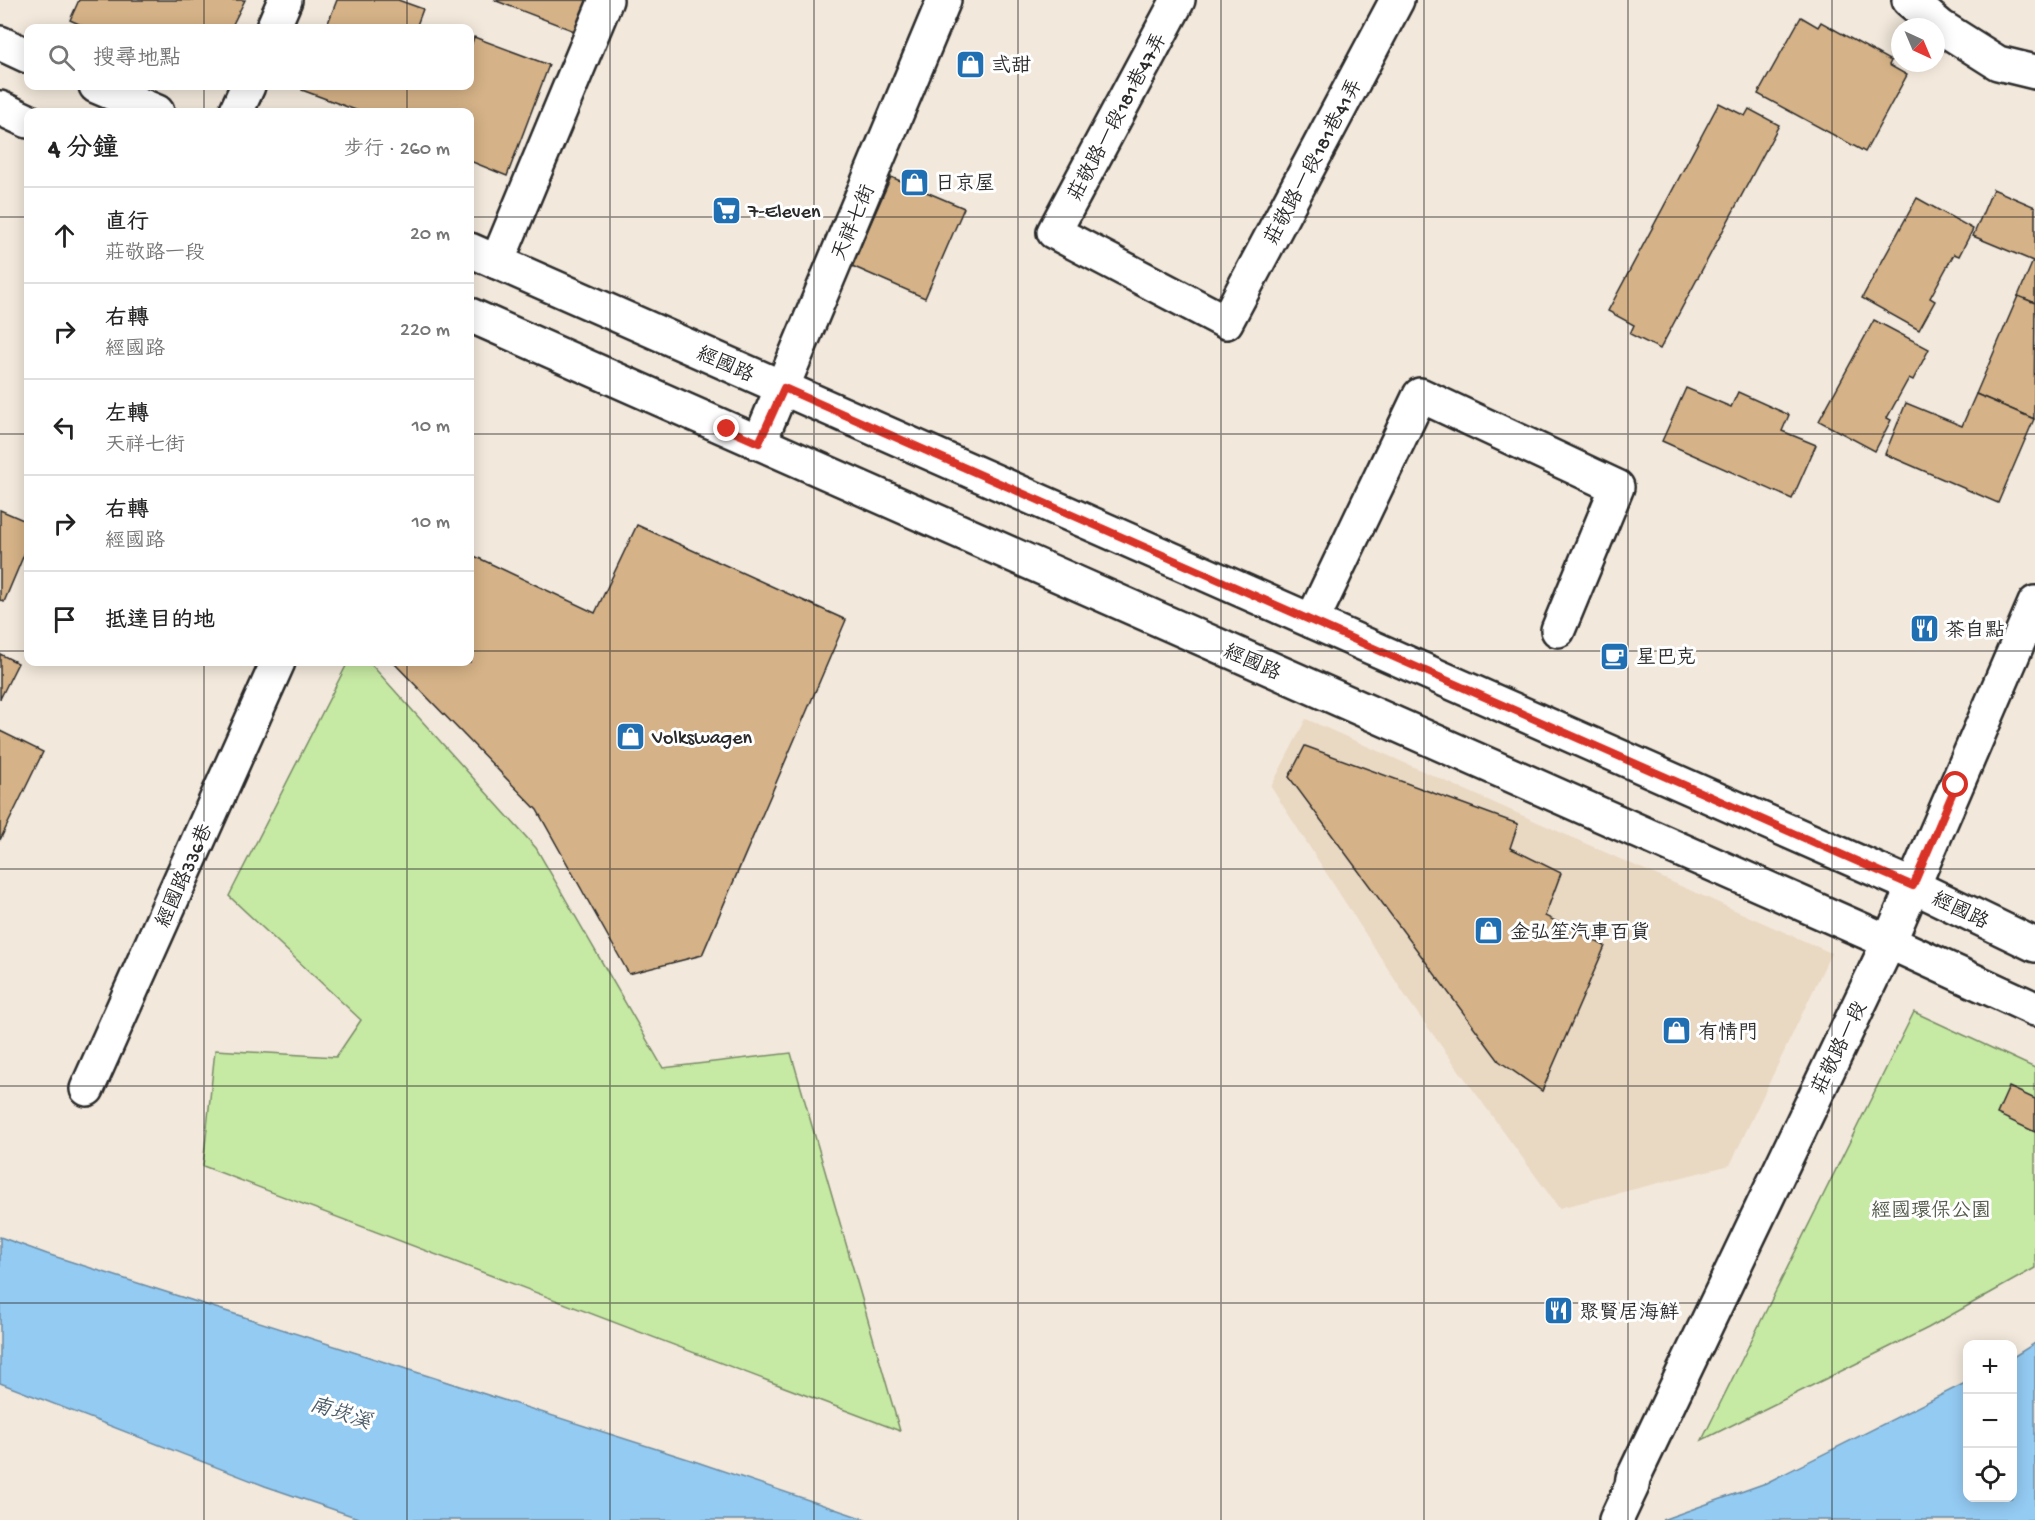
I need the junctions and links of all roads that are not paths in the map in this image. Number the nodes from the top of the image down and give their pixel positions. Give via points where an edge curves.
1 (285, 0) edge
2 (606, 0) edge
3 (944, 0) edge
4 (1178, 0) edge
5 (1397, 0) edge
6 (1910, 0) edge
7 (275, 24) edge
8 (0, 43) edge
9 (24, 54) edge
10 (2035, 72) edge
11 (105, 90) edge
12 (246, 90) edge
13 (0, 108) edge
14 (148, 108) edge
15 (238, 108) edge
16 (24, 119) edge
17 (483, 256) edge
18 (474, 317) edge
19 (1226, 322) joint
20 (784, 388) junction
21 (759, 443) junction
22 (2035, 603) edge
23 (1312, 621) junction
24 (1558, 630) dead end
25 (276, 666) edge
26 (1913, 886) junction
27 (1889, 942) junction
28 (2035, 945) edge
29 (2035, 1009) edge
30 (87, 1089) dead end
31 (1616, 1520) edge

1 - 7 street
2 - 17 street
3 - 20 street, 天祥七街
4 - 19 street, 莊敬路一段181巷47弄 via 1054,232
5 - 19 street, 莊敬路一段181巷41弄
6 - 10 street via 1941,27 1998,63
8 - 9 street
11 - 14 street
12 - 15 street
13 - 16 street
17 - 20 street, 經國路
18 - 21 street, 經國路
20 - 21 street, 天祥七街
20 - 23 street, 經國路
21 - 27 street, 經國路
22 - 26 street, 莊敬路一段
23 - 24 street via 1420,395 1617,487
23 - 26 street, 經國路
25 - 30 street, 經國路336巷
26 - 27 street, 莊敬路一段
26 - 28 street, 經國路
27 - 29 street, 經國路
27 - 31 street, 莊敬路一段

